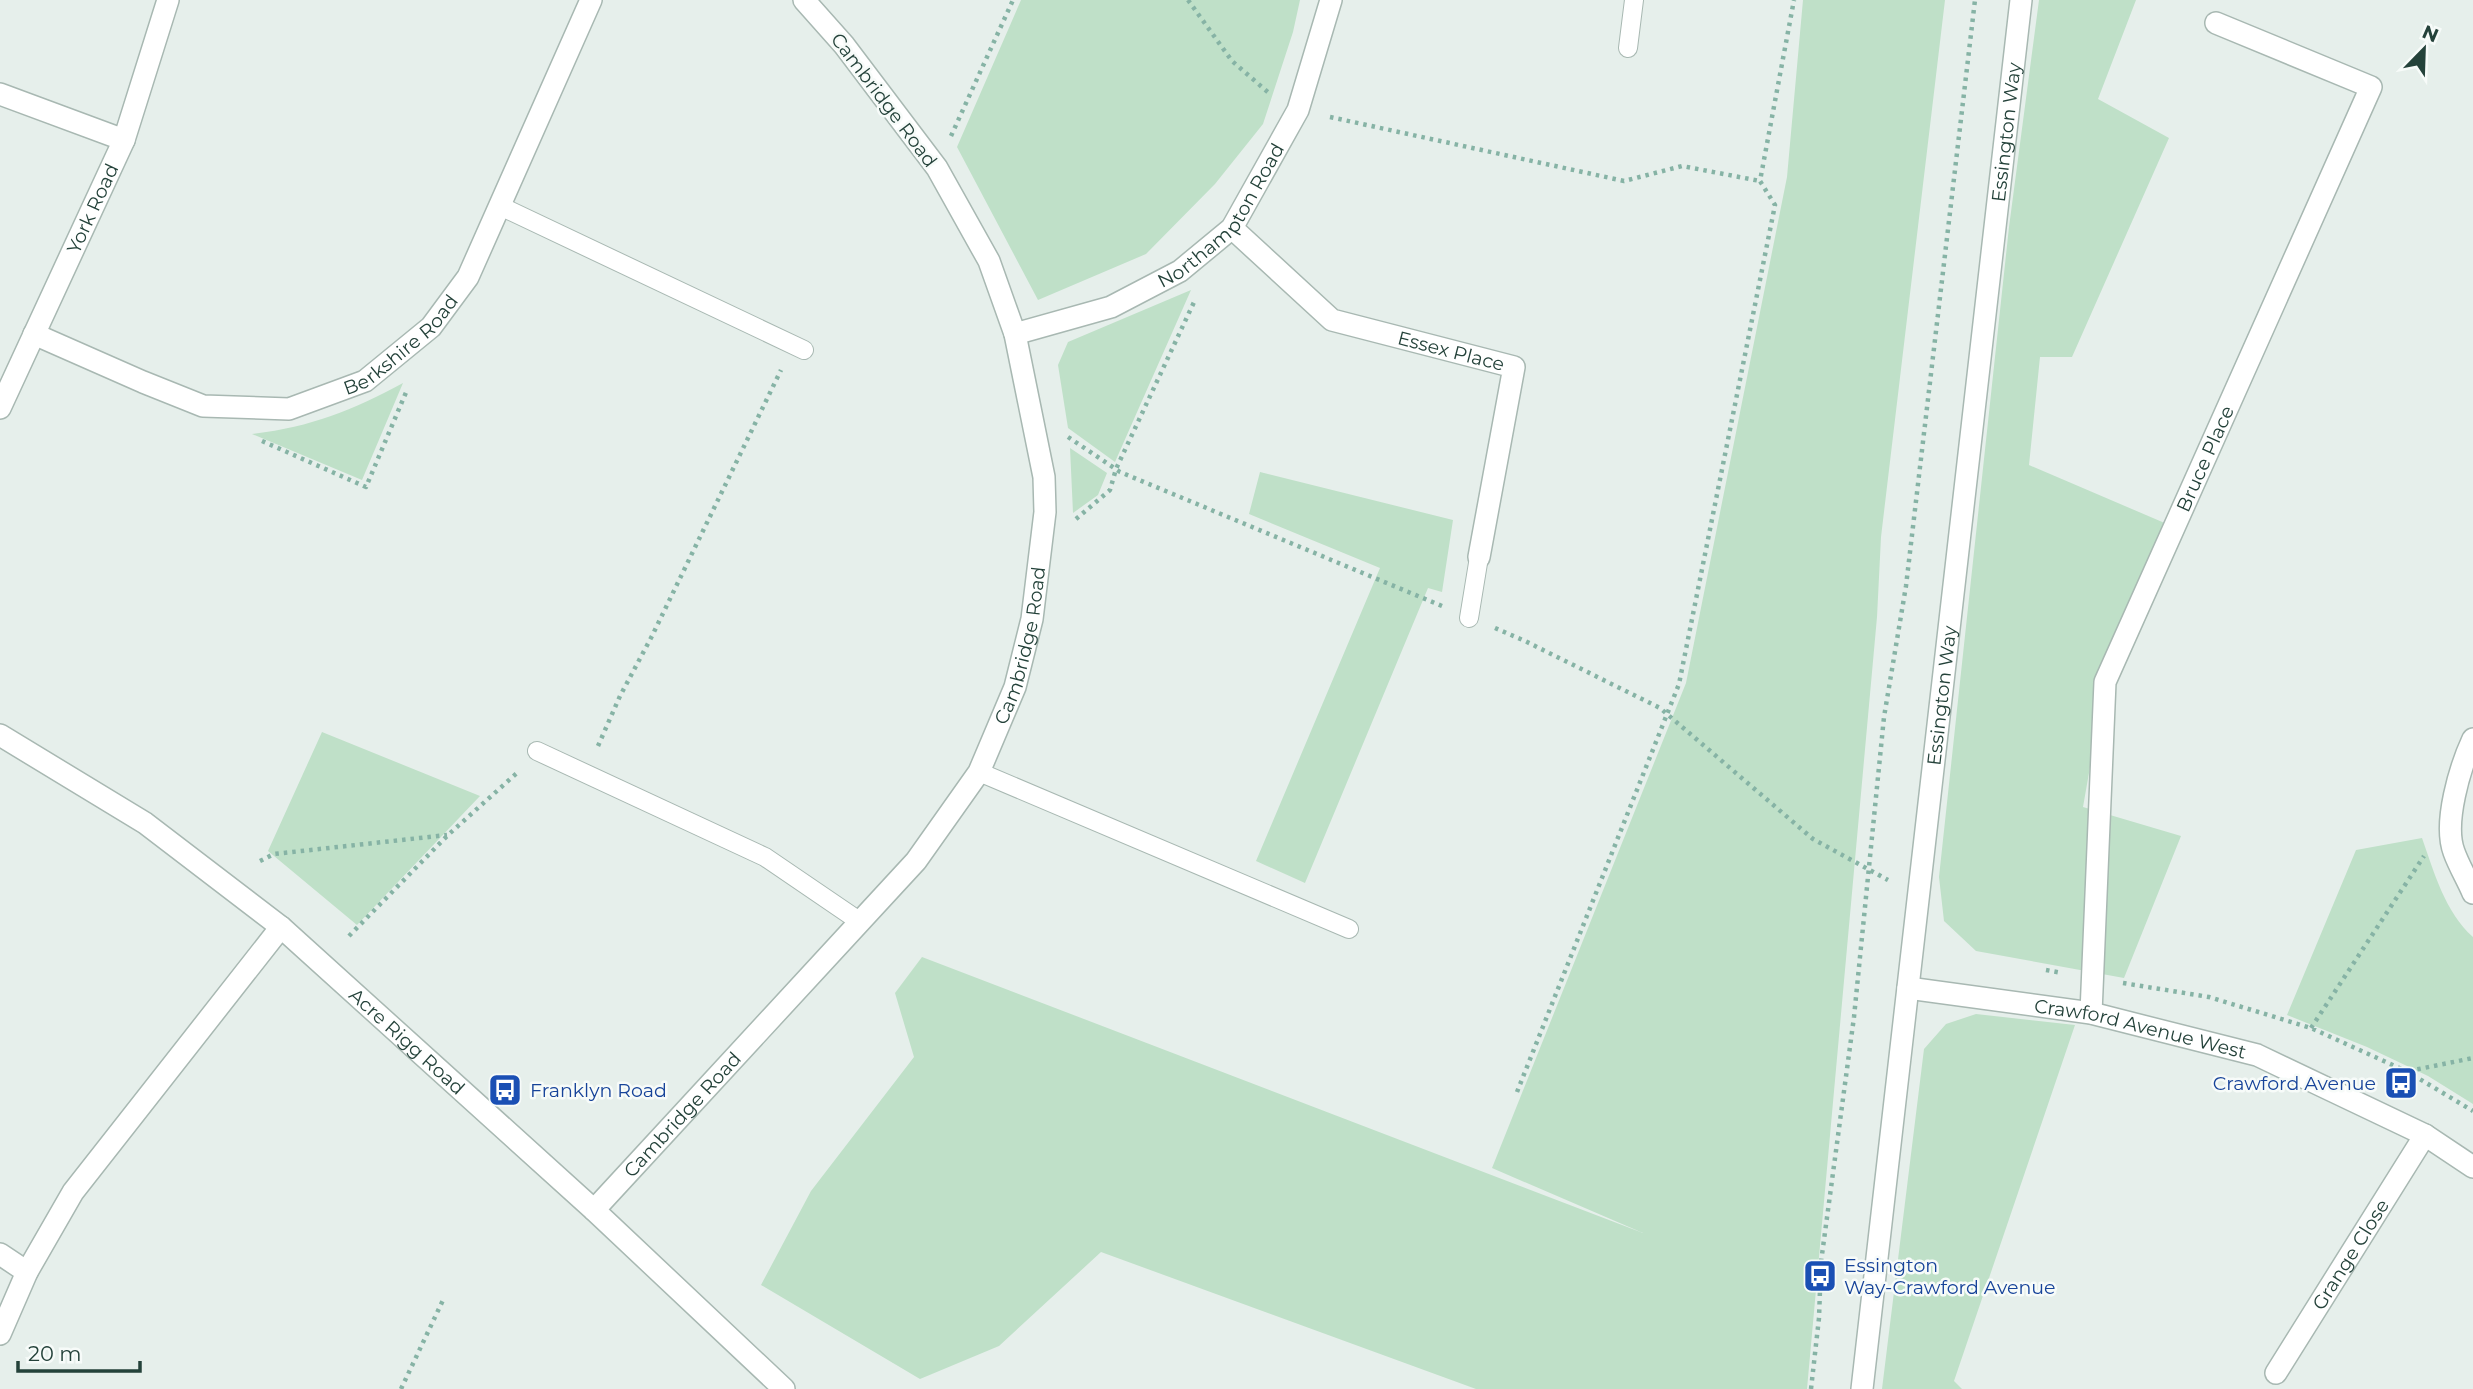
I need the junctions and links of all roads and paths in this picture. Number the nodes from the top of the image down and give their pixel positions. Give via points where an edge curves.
1 (168, 0) edge
2 (591, 0) edge
3 (804, 0) edge
4 (1013, 0) edge
5 (1188, 0) edge
6 (1331, 0) edge
7 (1794, 0) edge
8 (1975, 0) edge
9 (2021, 0) edge
10 (1631, 1) edge
11 (2216, 23) dead end
12 (1628, 48) dead end
13 (0, 94) edge
14 (1298, 110) junction
15 (124, 140) junction
16 (937, 168) junction
17 (1760, 181) junction
18 (500, 205) junction
19 (1232, 229) junction
20 (1206, 249) junction
21 (34, 334) junction
22 (1015, 334) junction
23 (407, 345) junction
24 (798, 348) joint
25 (0, 408) edge
26 (259, 439) dead end
27 (1043, 535) junction
28 (1479, 557) joint
29 (1469, 618) dead end
30 (0, 735) edge
31 (2473, 739) edge
32 (537, 751) joint
33 (979, 772) junction
34 (587, 773) junction
35 (2451, 814) junction
36 (448, 835) junction
37 (260, 861) dead end
38 (2473, 893) edge
39 (859, 921) junction
40 (281, 927) junction
41 (1349, 929) dead end
42 (349, 936) dead end
43 (1908, 988) junction
44 (2091, 1013) junction
45 (2311, 1028) dead end
46 (2473, 1058) edge
47 (2408, 1072) dead end
48 (1517, 1092) dead end
49 (2425, 1135) junction
50 (2473, 1167) edge
51 (594, 1210) junction
52 (0, 1254) edge
53 (27, 1272) junction
54 (444, 1298) dead end
55 (0, 1334) edge
56 (2276, 1373) dead end
57 (401, 1389) edge
58 (784, 1389) edge
59 (1811, 1389) edge
60 (1862, 1389) edge

1 - 15 street, York Road
2 - 18 street, Berkshire Road
3 - 16 street, Cambridge Road
4 - 16 path
5 - 14 path via 1232,61 1269,93
6 - 14 street, Northampton Road
7 - 17 path
8 - 59 path via 1906,586 1884,717 1855,1003 1821,1262
9 - 43 street, Essington Way
10 - 12 lane
11 - 44 street, Bruce Place via 2371,87 2105,682
13 - 15 street
14 - 17 path via 1624,181 1682,166
14 - 19 street, Northampton Road
15 - 21 street, York Road
16 - 22 street, Cambridge Road via 989,261
17 - 48 path via 1774,205 1679,684
18 - 23 street, Berkshire Road via 468,277 431,327
18 - 24 lane
19 - 20 street, Northampton Road
19 - 28 street, Essex Place via 1332,320 1514,367
20 - 22 street, Northampton Road via 1180,271 1111,307
20 - 27 path via 1208,271 1110,491 1072,521
21 - 23 street, Berkshire Road via 203,406 289,408 365,381
21 - 25 street, York Road
22 - 27 street, Cambridge Road via 1044,477
23 - 26 path via 413,376 366,487
24 - 34 path via 620,696
27 - 33 street, Cambridge Road via 1032,619 1015,687
28 - 29 lane
30 - 40 street, Acre Rigg Road via 145,823
31 - 35 street
32 - 34 lane
32 - 36 path
33 - 39 street, Cambridge Road via 916,861
33 - 41 lane
34 - 39 lane via 765,857
35 - 38 street via 2453,850
35 - 45 path
36 - 37 path via 274,854
36 - 42 path
39 - 51 street, Cambridge Road
40 - 51 street, Acre Rigg Road
40 - 53 street via 73,1192
43 - 44 street, Crawford Avenue West
43 - 60 street, Essington Way
44 - 49 street, Crawford Avenue West via 2256,1055
46 - 47 path
49 - 50 street, Crawford Avenue West
49 - 56 street, Grange Close
51 - 58 street, Acre Rigg Road
52 - 53 street
53 - 55 street
54 - 57 path

